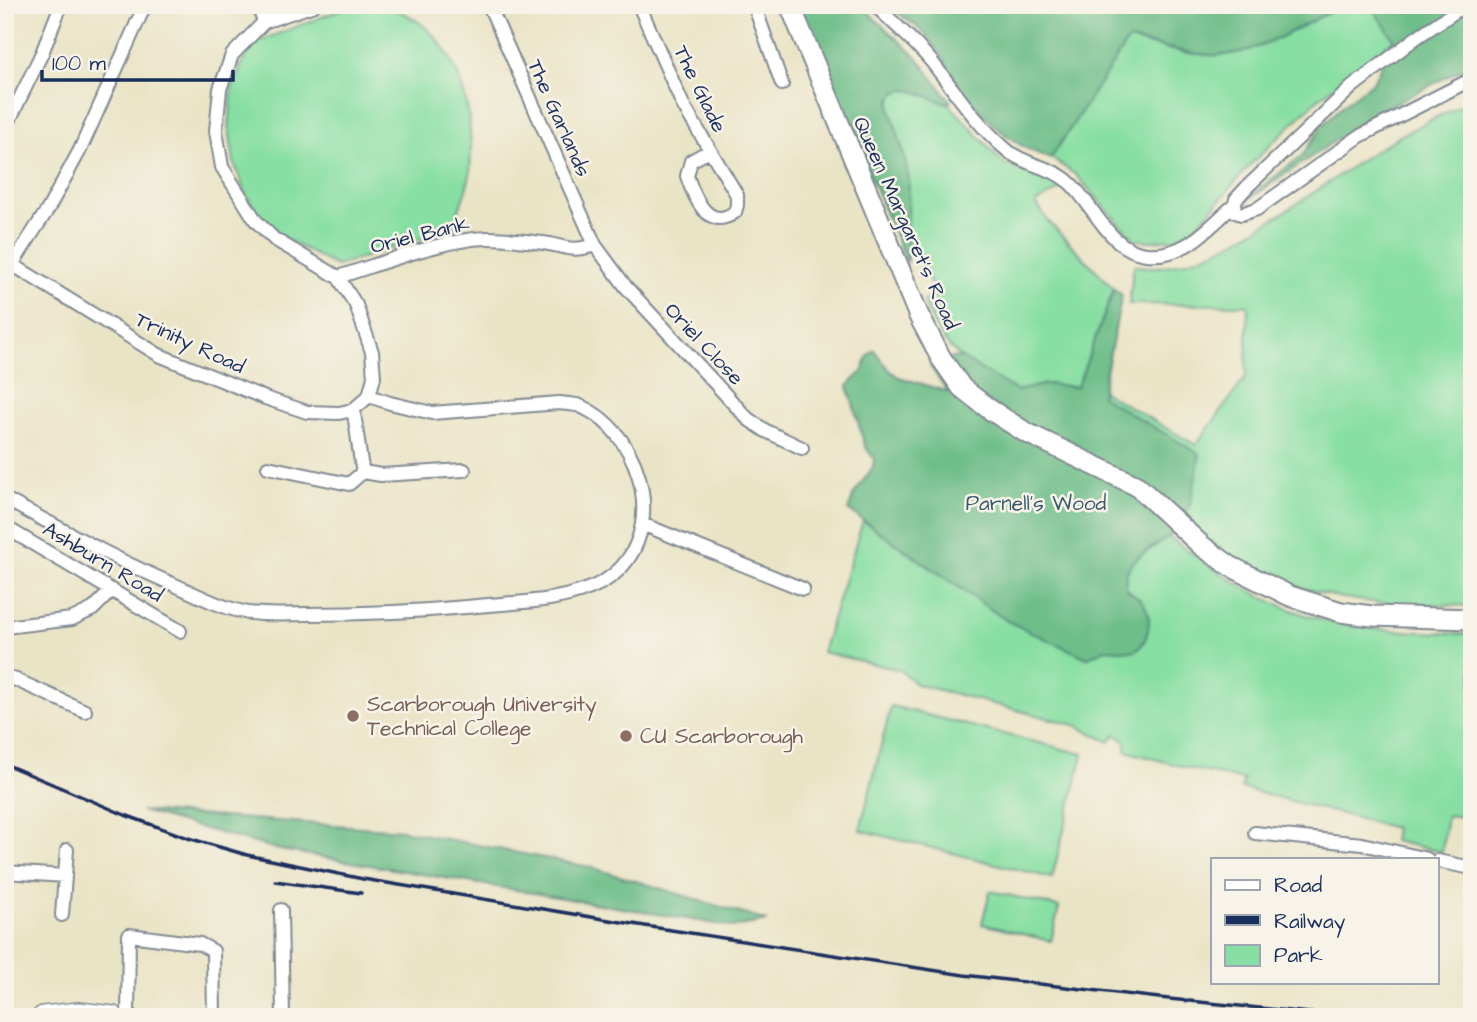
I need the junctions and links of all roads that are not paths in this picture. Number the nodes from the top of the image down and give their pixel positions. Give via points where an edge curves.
1 (61, 5) edge
2 (145, 5) edge
3 (258, 5) edge
4 (314, 5) edge
5 (489, 5) edge
6 (639, 5) edge
7 (754, 5) edge
8 (790, 5) edge
9 (875, 5) edge
10 (1465, 5) edge
11 (264, 22) junction
12 (1472, 79) edge
13 (782, 84) dead end
14 (5, 129) edge
15 (709, 152) junction
16 (1232, 207) junction
17 (595, 245) junction
18 (9, 262) edge
19 (338, 277) junction
20 (369, 396) junction
21 (353, 410) junction
22 (802, 448) dead end
23 (268, 467) dead end
24 (464, 470) dead end
25 (363, 472) junction
26 (5, 499) edge
27 (642, 524) junction
28 (5, 527) edge
29 (803, 589) dead end
30 (112, 590) junction
31 (1472, 619) edge
32 (5, 627) edge
33 (180, 631) dead end
34 (5, 675) edge
35 (85, 711) dead end
36 (1255, 833) dead end
37 (67, 849) dead end
38 (1422, 858) edge
39 (1438, 862) edge
40 (1472, 868) edge
41 (5, 872) edge
42 (65, 876) junction
43 (281, 910) dead end
44 (62, 915) dead end
45 (108, 1016) edge
46 (43, 1017) edge
47 (128, 1017) edge
48 (214, 1017) edge
49 (283, 1017) edge

1 - 14 street
2 - 18 street via 80,150 48,209
3 - 11 street
4 - 11 street
5 - 17 street, The Garlands
6 - 15 street, The Glade
7 - 13 street
8 - 31 main road, Queen Margaret's Road via 919,316 962,387 1025,432 1137,486 1202,546 1230,566 1290,596 1341,612
9 - 16 street via 913,40 1009,152 1069,182 1131,251 1159,254 1184,247
10 - 16 street via 1352,87 1248,186
11 - 19 street via 232,55 220,89 216,131 222,167 256,221 274,239
12 - 16 street via 1383,122 1251,212 1236,213
15 - 15 street, The Glade via 737,195 734,212 723,218 705,214 687,176 691,161
17 - 19 street, Oriel Bank via 578,250 477,239
17 - 22 street, Oriel Close via 626,287 748,419
18 - 21 street, Trinity Road via 159,355 204,375 307,412
19 - 20 street via 356,305 372,352 374,377
20 - 21 street
20 - 27 street via 432,413 559,403 579,406 612,429 627,448 642,488
21 - 25 street
23 - 25 street via 349,484
24 - 25 street
26 - 27 street via 120,561 231,608 262,614 423,611 581,592 617,572 633,549
27 - 29 street
28 - 30 street, Ashburn Road
30 - 32 street via 93,609 72,619
30 - 33 street, Ashburn Road
34 - 35 street
36 - 38 street via 1362,845
37 - 42 street
39 - 40 street
41 - 42 street
42 - 44 street
43 - 49 street
45 - 46 highway
47 - 48 street via 129,935 200,944 213,951

